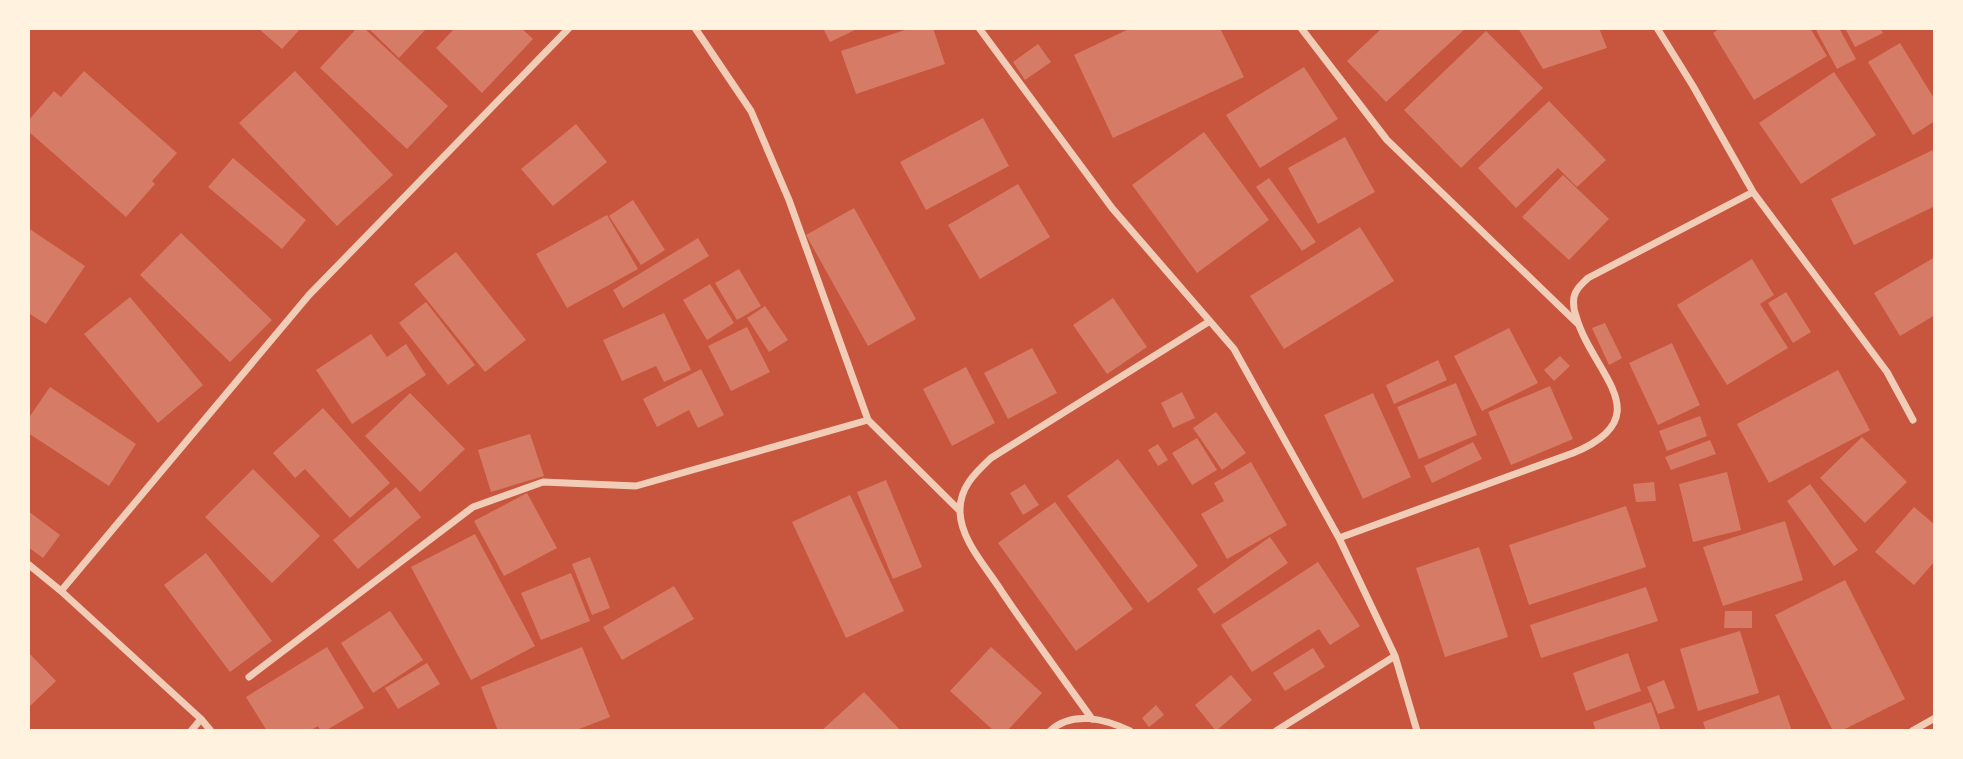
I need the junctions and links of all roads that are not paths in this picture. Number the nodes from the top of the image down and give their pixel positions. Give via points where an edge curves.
1 (569, 28) edge
2 (695, 28) edge
3 (979, 28) edge
4 (1301, 28) edge
5 (1657, 28) edge
6 (1753, 192) junction
7 (1210, 321) junction
8 (1578, 324) junction
9 (868, 420) junction
10 (1913, 420) dead end
11 (960, 511) junction
12 (1339, 538) junction
13 (28, 564) edge
14 (61, 591) junction
15 (1395, 656) junction
16 (249, 677) dead end
17 (1935, 718) edge
18 (201, 719) junction
19 (1092, 719) junction
20 (191, 731) edge
21 (211, 731) edge
22 (1049, 731) edge
23 (1130, 731) edge
24 (1276, 731) edge
25 (1417, 731) edge
26 (1912, 731) edge

1 - 14 street via 309,295
2 - 9 street via 751,111 789,200
3 - 7 street via 1112,208
4 - 8 street via 1387,140
5 - 6 street
6 - 8 street via 1588,278 1576,291 1573,308
6 - 10 street via 1887,372
7 - 11 street via 991,458 969,479
7 - 12 street via 1234,349
8 - 12 street via 1619,410 1606,435 1573,453
9 - 11 street
9 - 16 street via 636,486 543,482 473,507
11 - 19 street via 970,544
12 - 15 street
13 - 14 street
14 - 18 street
15 - 24 street
15 - 25 street
17 - 26 street
18 - 20 street
18 - 21 street
19 - 22 street via 1069,719
19 - 23 street

